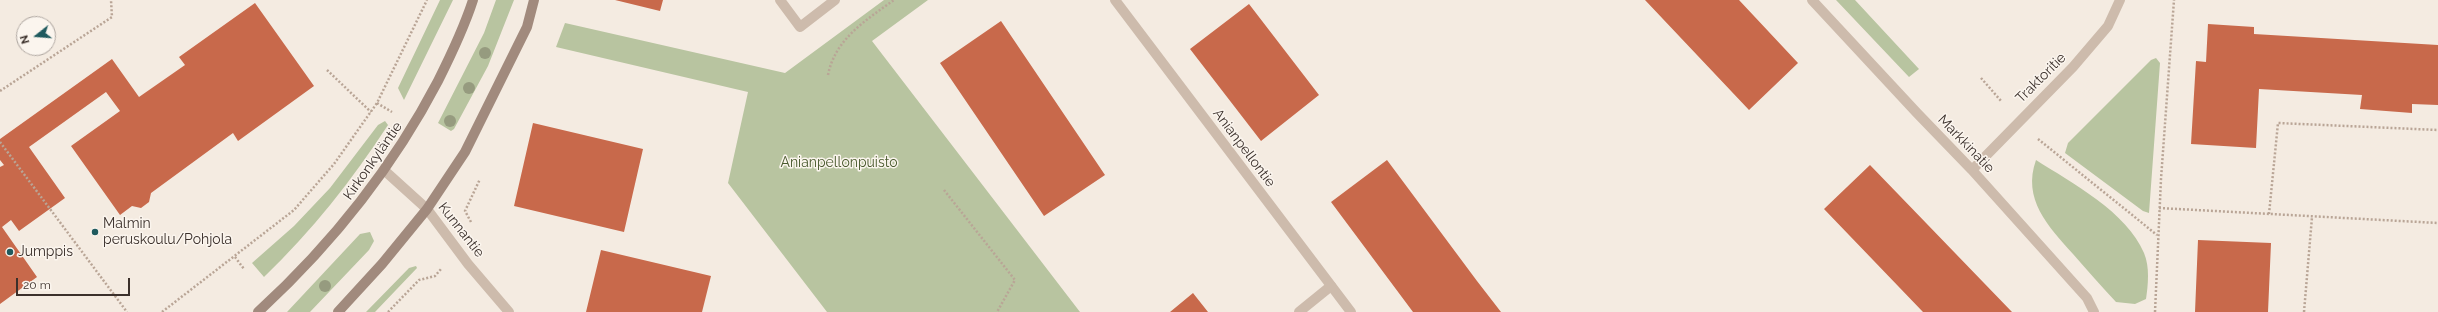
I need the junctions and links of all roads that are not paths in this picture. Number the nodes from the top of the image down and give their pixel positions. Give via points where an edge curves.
1 (473, 0) edge
2 (534, 0) edge
3 (780, 0) edge
4 (835, 0) edge
5 (1115, 0) edge
6 (1812, 0) edge
7 (2120, 0) edge
8 (1972, 170) junction
9 (385, 171) junction
10 (427, 209) junction
11 (1331, 286) junction
12 (258, 312) edge
13 (338, 312) edge
14 (509, 312) edge
15 (1299, 312) edge
16 (1351, 312) edge
17 (2094, 312) edge

1 - 9 main road, Kirkonkyläntie via 422,112
2 - 10 main road via 526,27 482,121
3 - 4 street via 800,27
5 - 11 street, Anianpellontie
6 - 8 street, Markkinatie
7 - 8 street, Traktoritie via 2108,26 2073,67
8 - 17 street, Markkinatie via 2087,298
9 - 10 street, Kunnantie
9 - 12 main road, Kirkonkyläntie via 341,228
10 - 13 main road
10 - 14 street, Kunnantie via 468,264
11 - 15 street
11 - 16 street, Anianpellontie

